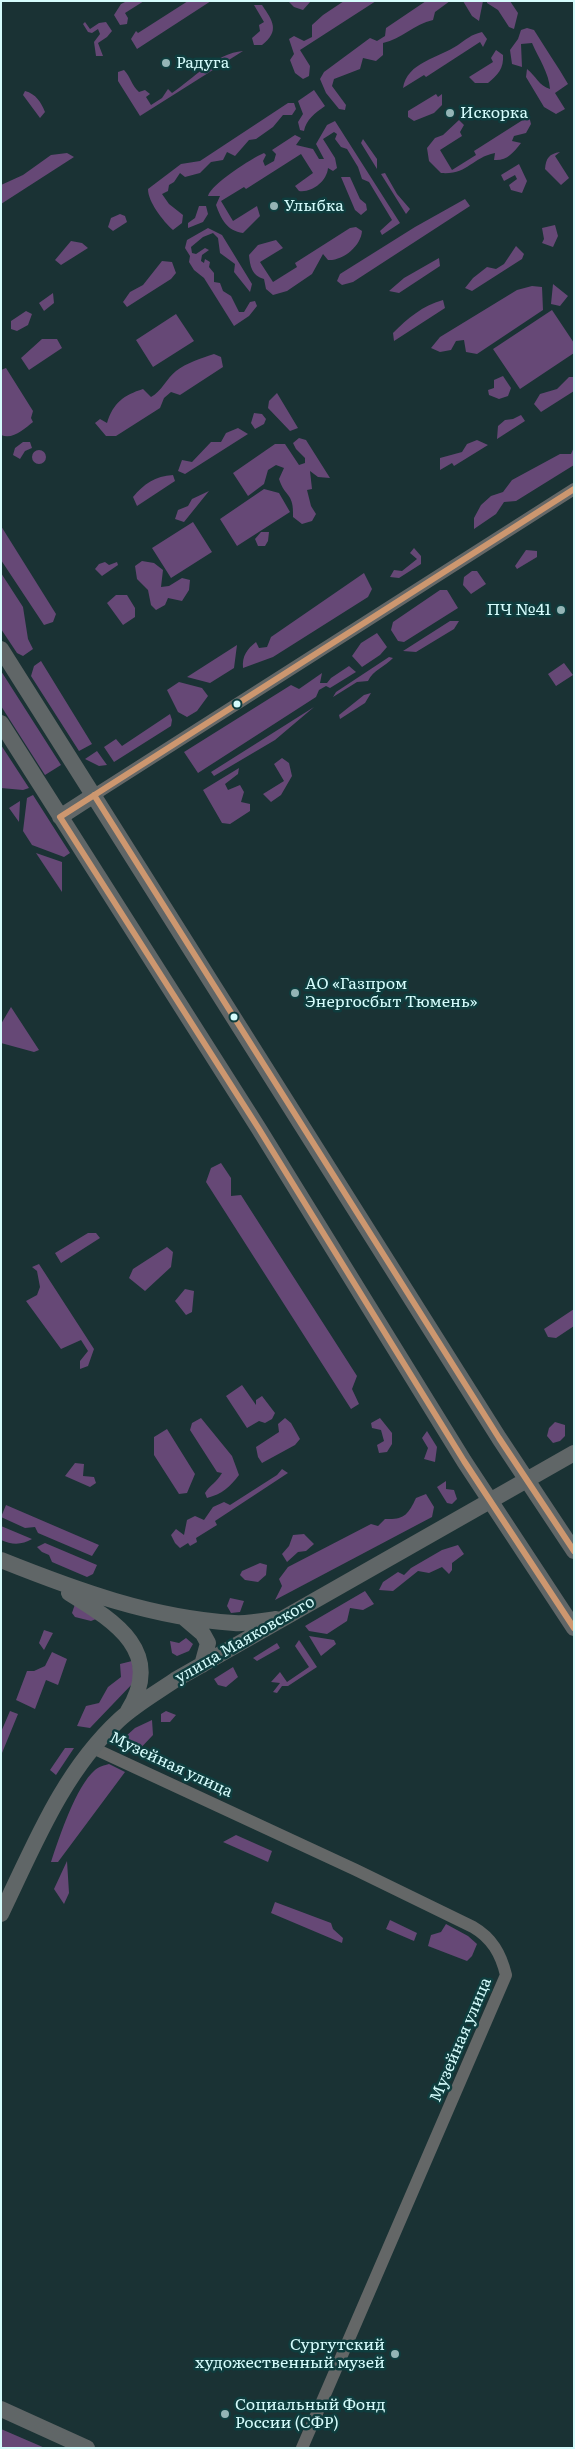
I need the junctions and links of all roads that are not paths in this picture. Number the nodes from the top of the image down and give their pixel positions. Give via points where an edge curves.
1 (574, 489) edge
2 (1, 649) edge
3 (1, 723) edge
4 (94, 795) junction
5 (60, 818) junction
6 (574, 1453) edge
7 (528, 1479) junction
8 (492, 1500) junction
9 (574, 1551) edge
10 (1, 1560) edge
11 (46, 1578) junction
12 (183, 1617) junction
13 (286, 1618) junction
14 (574, 1628) edge
15 (202, 1665) junction
16 (128, 1712) junction
17 (93, 1748) junction
18 (1, 1914) edge
19 (1, 2409) edge
20 (87, 2448) edge
21 (302, 2448) edge

1 - 4 street
2 - 4 main road
3 - 5 main road
4 - 5 main road
4 - 7 main road via 499,1438
5 - 8 main road
6 - 7 main road, улица Маяковского
7 - 8 main road, улица Маяковского
7 - 9 main road
8 - 13 main road, улица Маяковского
8 - 14 main road
10 - 11 main road
11 - 12 main road via 122,1605
11 - 16 main road via 112,1620 131,1641 138,1658 140,1676 137,1697
12 - 13 main road via 235,1624
12 - 15 main road via 203,1634 208,1643
13 - 15 main road, улица Маяковского
15 - 16 main road, улица Маяковского
16 - 17 main road, улица Маяковского
17 - 18 main road, улица Маяковского via 49,1812
17 - 21 street, Музейная улица via 473,1927 492,1942 502,1960 506,1975
19 - 20 main road

